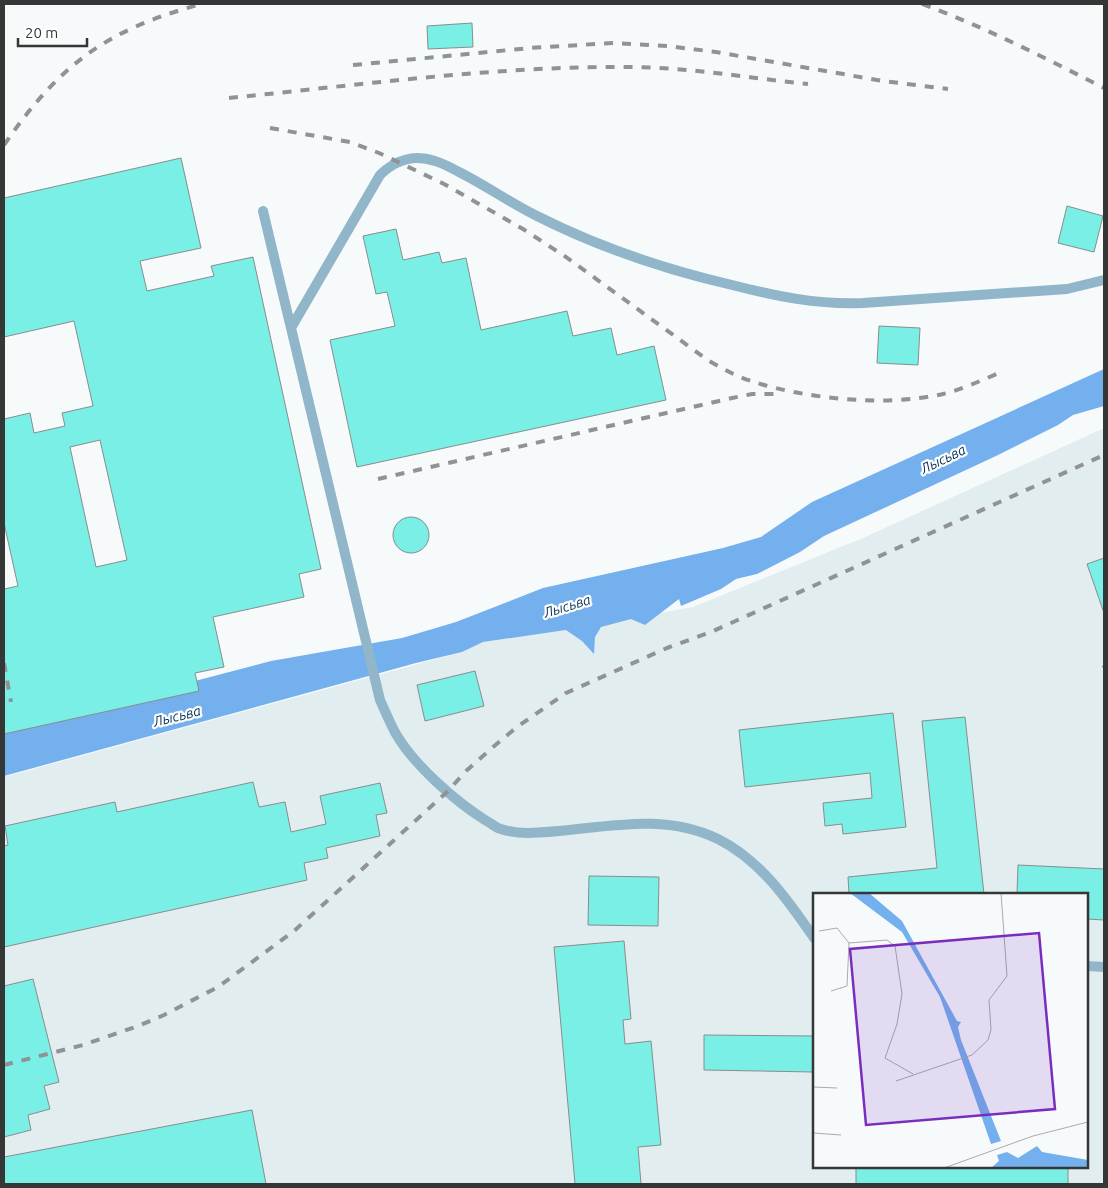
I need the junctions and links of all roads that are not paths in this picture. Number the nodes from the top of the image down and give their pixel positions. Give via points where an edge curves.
1 (263, 211) dead end
2 (1104, 280) edge
3 (292, 328) junction
4 (813, 937) edge
5 (1088, 966) edge
6 (1104, 967) edge

1 - 3 lane
2 - 3 lane via 1067,289 863,303 798,299 708,280 612,250 534,215 435,161 411,158 388,167 380,175
3 - 4 lane via 380,700 396,735 417,761 447,792 498,828 526,833 636,823 664,824 718,839 763,871
5 - 6 lane

